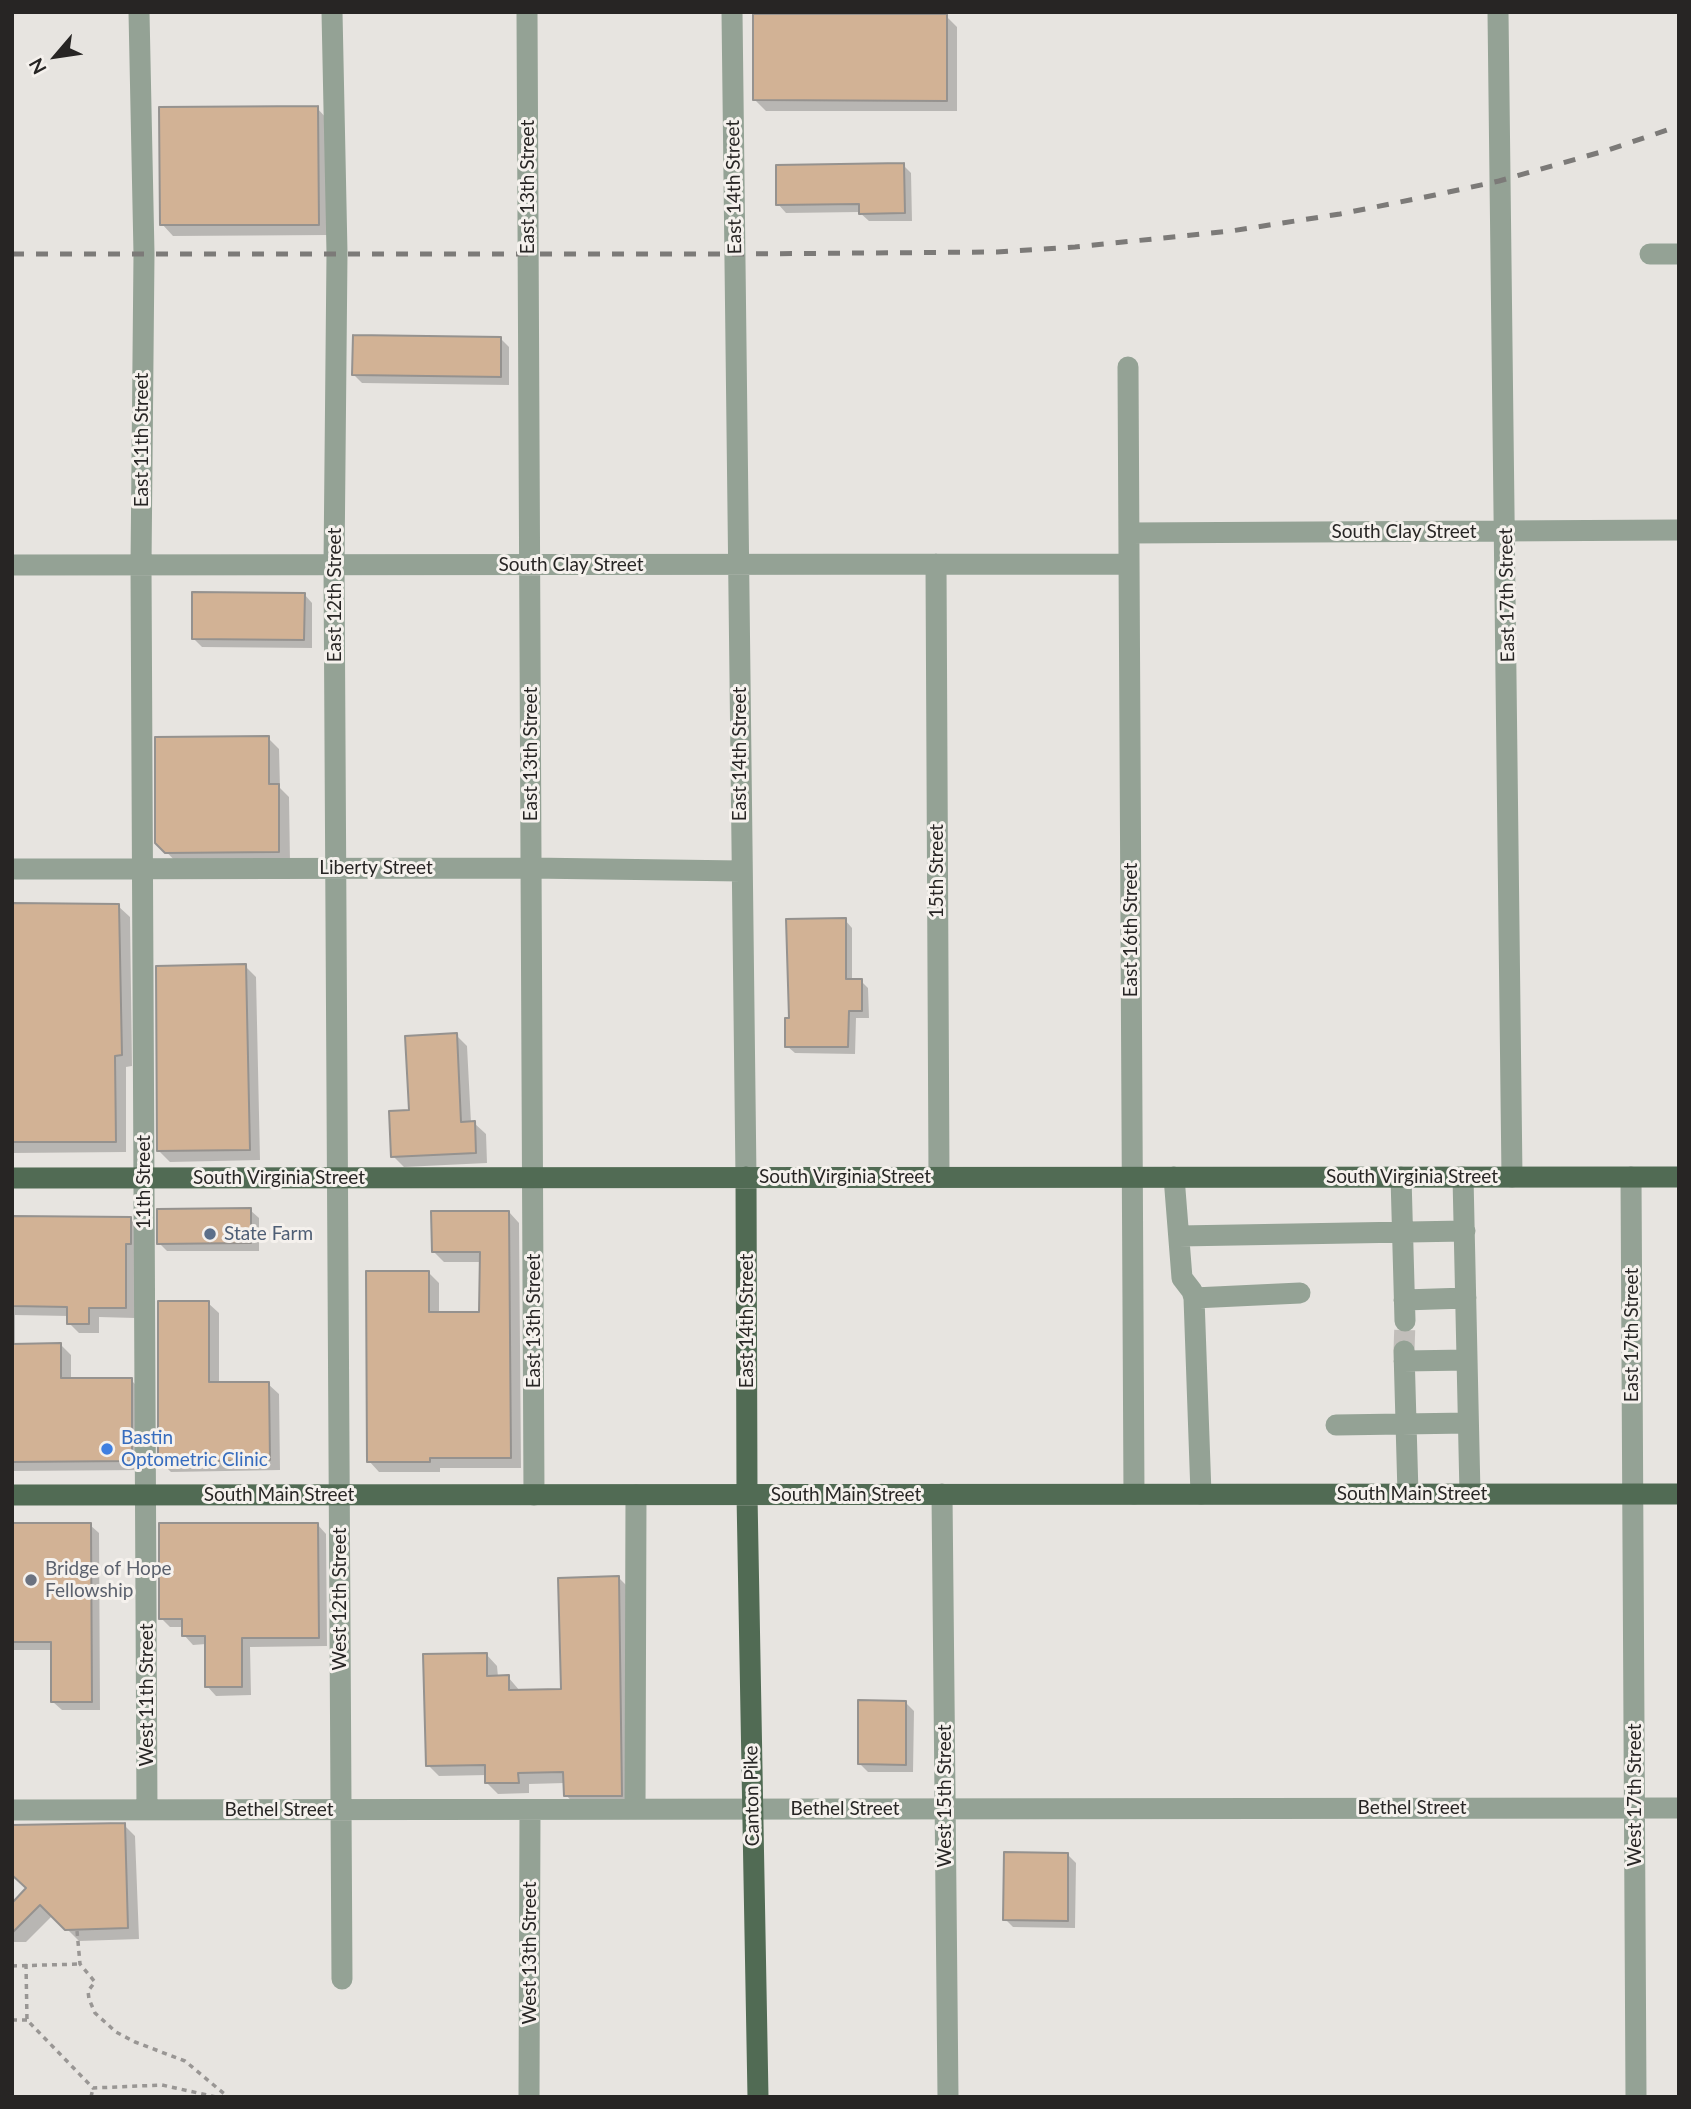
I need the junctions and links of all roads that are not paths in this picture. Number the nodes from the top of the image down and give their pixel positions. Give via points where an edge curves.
1 (139, 12) edge
2 (332, 12) edge
3 (527, 12) edge
4 (732, 12) edge
5 (1498, 12) edge
6 (1650, 254) dead end
7 (1679, 254) edge
8 (1128, 366) dead end
9 (1679, 530) edge
10 (1506, 532) junction
11 (1129, 533) junction
12 (738, 564) junction
13 (936, 564) junction
14 (1129, 564) junction
15 (12, 565) edge
16 (141, 565) junction
17 (334, 565) junction
18 (530, 565) junction
19 (531, 867) junction
20 (143, 868) junction
21 (336, 868) junction
22 (12, 869) edge
23 (741, 871) junction
24 (746, 1177) junction
25 (939, 1177) junction
26 (1133, 1177) junction
27 (1174, 1177) junction
28 (1402, 1177) junction
29 (1463, 1177) junction
30 (1512, 1177) junction
31 (1631, 1177) junction
32 (1679, 1177) edge
33 (12, 1178) edge
34 (144, 1178) junction
35 (337, 1178) junction
36 (533, 1178) junction
37 (1465, 1231) junction
38 (1402, 1232) junction
39 (1178, 1236) junction
40 (1300, 1293) dead end
41 (1194, 1298) junction
42 (1466, 1298) junction
43 (1404, 1300) junction
44 (1405, 1321) tunnel mouth
45 (1467, 1360) junction
46 (1468, 1423) junction
47 (1406, 1424) junction
48 (1336, 1425) dead end
49 (942, 1494) junction
50 (1134, 1494) junction
51 (1201, 1494) junction
52 (1408, 1494) junction
53 (1469, 1494) junction
54 (1633, 1494) junction
55 (1679, 1494) edge
56 (12, 1495) edge
57 (146, 1495) junction
58 (339, 1495) junction
59 (534, 1495) junction
60 (636, 1495) junction
61 (747, 1495) junction
62 (1635, 1808) junction
63 (1679, 1808) edge
64 (752, 1809) junction
65 (945, 1809) junction
66 (12, 1810) edge
67 (147, 1810) junction
68 (341, 1810) junction
69 (530, 1810) junction
70 (635, 1810) junction
71 (342, 1979) dead end
72 (530, 2097) edge
73 (758, 2097) edge
74 (948, 2097) edge
75 (1636, 2097) edge

1 - 16 street, East 11th Street via 144,254
2 - 17 street, East 12th Street via 337,253
3 - 18 street, East 13th Street
4 - 12 street, East 14th Street
5 - 10 street, East 17th Street
6 - 7 street
8 - 11 street, East 16th Street
9 - 10 street, South Clay Street
10 - 11 street, South Clay Street
10 - 30 street, East 17th Street
11 - 14 street, East 16th Street
12 - 13 street, South Clay Street
12 - 18 street, South Clay Street
12 - 23 street, East 14th Street
13 - 14 street, South Clay Street
13 - 25 street, 15th Street
14 - 26 street, East 16th Street
15 - 16 street, South Clay Street
16 - 17 street, South Clay Street
16 - 20 street, East 11th Street
17 - 18 street, South Clay Street
17 - 21 street, East 12th Street
18 - 19 street, East 13th Street
19 - 21 street, Liberty Street
19 - 23 street, Liberty Street
19 - 36 street, East 13th Street
20 - 21 street, Liberty Street
20 - 22 street, Liberty Street
20 - 34 street, 11th Street
21 - 35 street, East 12th Street
23 - 24 street, East 14th Street
24 - 25 main road, South Virginia Street
24 - 36 main road, South Virginia Street
24 - 61 main road, East 14th Street
25 - 26 main road, South Virginia Street
26 - 27 main road, South Virginia Street
26 - 50 street, East 16th Street
27 - 28 main road, South Virginia Street
27 - 39 street
28 - 29 main road, South Virginia Street
28 - 38 street
29 - 30 main road, South Virginia Street
29 - 37 street
30 - 31 main road, South Virginia Street
31 - 32 main road, South Virginia Street
31 - 54 street, East 17th Street
33 - 34 main road, South Virginia Street
34 - 35 main road, South Virginia Street
34 - 57 street, 11th Street
35 - 36 main road, South Virginia Street
35 - 58 street, West 12th Street
36 - 59 street, East 13th Street
37 - 38 street
37 - 42 street
38 - 39 street
38 - 43 street
39 - 41 street via 1182,1278
40 - 41 street
41 - 51 street
42 - 43 street
42 - 45 street
43 - 44 street
45 - 46 street
45 - 47 street via 1404,1356
46 - 47 street
46 - 53 street
47 - 48 street
47 - 52 street
49 - 50 main road, South Main Street
49 - 61 main road, South Main Street
49 - 65 street, West 15th Street
50 - 51 main road, South Main Street
51 - 52 main road, South Main Street
52 - 53 main road, South Main Street
53 - 54 main road, South Main Street
54 - 55 main road, South Main Street
54 - 62 street, West 17th Street
56 - 57 main road, South Main Street
57 - 58 main road, South Main Street
57 - 67 street, West 11th Street
58 - 59 main road, South Main Street
58 - 68 street, West 12th Street
59 - 60 main road, South Main Street
60 - 61 main road, South Main Street
60 - 70 street
61 - 64 main road, Canton Pike
62 - 63 street, Bethel Street
62 - 65 street, Bethel Street
62 - 75 street, West 17th Street
64 - 65 street, Bethel Street
64 - 70 street, Bethel Street
64 - 73 main road, Canton Pike
65 - 74 street, West 15th Street
66 - 67 street, Bethel Street
67 - 68 street, Bethel Street
68 - 69 street, Bethel Street
68 - 71 street, West 12th Street
69 - 70 street, Bethel Street
69 - 72 street, West 13th Street

